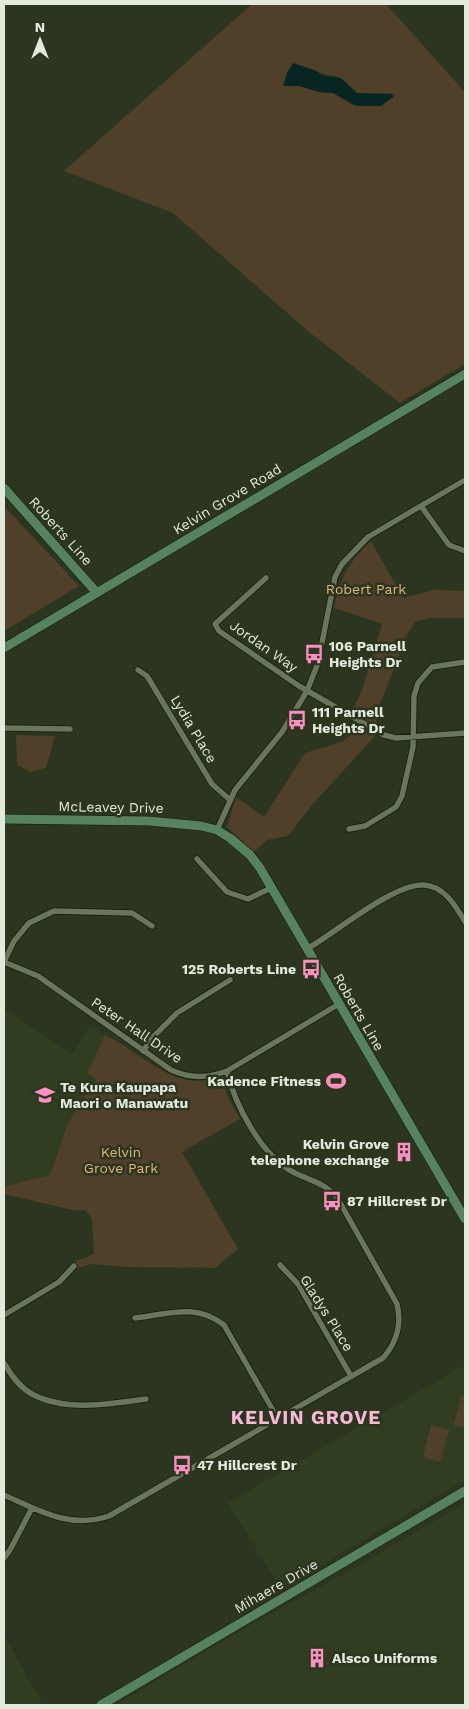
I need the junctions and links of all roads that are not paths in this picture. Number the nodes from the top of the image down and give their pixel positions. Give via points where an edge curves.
1 (465, 374) edge
2 (465, 480) edge
3 (4, 488) edge
4 (421, 506) junction
5 (465, 551) edge
6 (266, 578) dead end
7 (97, 593) junction
8 (4, 648) edge
9 (465, 662) edge
10 (138, 670) dead end
11 (307, 691) junction
12 (4, 728) edge
13 (70, 729) dead end
14 (465, 733) edge
15 (414, 736) junction
16 (230, 799) junction
17 (4, 819) edge
18 (349, 829) dead end
19 (217, 830) junction
20 (197, 859) dead end
21 (272, 888) junction
22 (465, 922) edge
23 (152, 926) dead end
24 (307, 949) junction
25 (4, 962) edge
26 (230, 980) dead end
27 (339, 1004) junction
28 (143, 1051) junction
29 (227, 1071) junction
30 (465, 1219) edge
31 (280, 1265) dead end
32 (74, 1266) dead end
33 (4, 1315) edge
34 (135, 1318) dead end
35 (4, 1363) edge
36 (351, 1376) junction
37 (146, 1398) dead end
38 (278, 1419) junction
39 (465, 1492) edge
40 (4, 1495) edge
41 (32, 1508) junction
42 (4, 1558) edge
43 (101, 1705) edge

1 - 7 main road, Kelvin Grove Road
2 - 4 street
3 - 7 main road, Roberts Line
4 - 5 street via 449,545
4 - 11 street via 368,537 342,564 335,577 318,663
6 - 11 street, Jordan Way via 215,624 219,631
7 - 8 main road, Kelvin Grove Road
9 - 15 street via 432,667 418,683 414,702
10 - 16 street, Lydia Place via 147,676 212,784
11 - 15 street via 384,735 396,738
11 - 16 street via 282,732
12 - 13 street
14 - 15 street
15 - 18 street via 407,784 396,807 365,826
16 - 19 street
17 - 19 main road, McLeavey Drive via 183,823
19 - 21 main road, Roberts Line via 250,855
20 - 21 street via 227,892 248,899
21 - 24 main road, Roberts Line
22 - 24 street via 450,899 437,889 412,886 400,889
23 - 25 street via 132,913 54,911 29,923
24 - 27 main road, Roberts Line
25 - 28 street, Peter Hall Drive via 38,976
26 - 28 street via 177,1012
27 - 29 street, Peter Hall Drive
27 - 30 main road, Roberts Line
28 - 29 street, Peter Hall Drive via 180,1075 201,1077
29 - 36 street via 240,1109 267,1149 282,1165 332,1192 397,1304 400,1322 390,1350 383,1358
31 - 36 street, Gladys Place via 298,1284
32 - 33 street via 59,1282
34 - 38 street via 198,1311 212,1316 224,1325
35 - 37 street via 13,1378 32,1394 59,1403 92,1404
36 - 38 street
38 - 41 street via 109,1516 92,1521 65,1520
39 - 43 main road, Mihaere Drive
40 - 41 street
41 - 42 street

